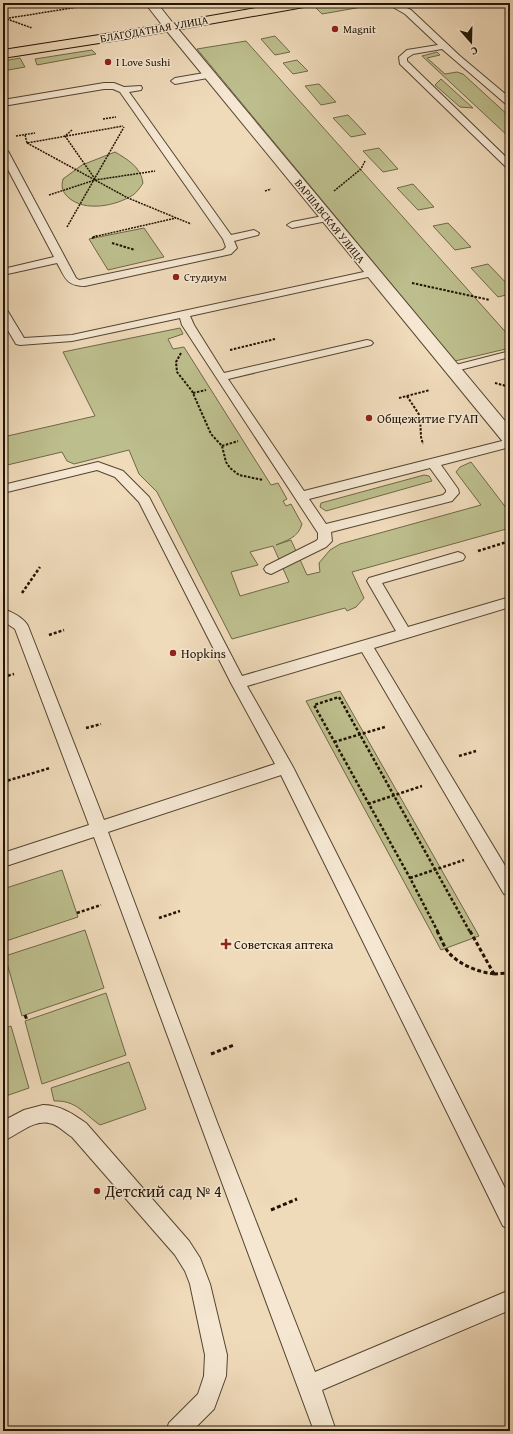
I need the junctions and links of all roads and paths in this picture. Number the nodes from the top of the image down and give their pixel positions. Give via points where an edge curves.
1 (79, 3) edge
2 (103, 3) edge
3 (150, 3) edge
4 (304, 3) edge
5 (390, 3) edge
6 (92, 5) junction
7 (36, 11) dead end
8 (28, 12) dead end
9 (38, 13) junction
10 (30, 15) junction
11 (160, 15) junction
12 (145, 17) dead end
13 (4, 19) edge
14 (172, 20) junction
15 (33, 28) dead end
16 (444, 46) junction
17 (3, 54) edge
18 (210, 75) junction
19 (175, 81) dead end
20 (138, 88) dead end
21 (123, 90) junction
22 (3, 103) edge
23 (510, 103) edge
24 (123, 120) dead end
25 (125, 125) junction
26 (72, 130) dead end
27 (35, 133) dead end
28 (25, 135) junction
29 (65, 136) junction
30 (10, 137) dead end
31 (27, 143) junction
32 (3, 151) edge
33 (365, 161) dead end
34 (510, 166) edge
35 (178, 168) junction
36 (95, 180) junction
37 (271, 189) dead end
38 (265, 191) dead end
39 (28, 198) junction
40 (318, 206) junction
41 (177, 218) junction
42 (328, 218) junction
43 (292, 225) dead end
44 (254, 233) dead end
45 (92, 238) dead end
46 (228, 239) junction
47 (54, 247) junction
48 (60, 259) junction
49 (3, 272) edge
50 (373, 273) junction
51 (490, 300) dead end
52 (3, 312) edge
53 (184, 313) junction
54 (275, 339) dead end
55 (367, 343) dead end
56 (183, 351) dead end
57 (510, 354) edge
58 (208, 355) junction
59 (452, 369) junction
60 (221, 377) junction
61 (490, 385) dead end
62 (510, 387) edge
63 (430, 390) dead end
64 (407, 396) junction
65 (399, 398) dead end
66 (510, 439) edge
67 (240, 441) dead end
68 (510, 443) edge
69 (222, 446) junction
70 (431, 463) junction
71 (264, 480) dead end
72 (3, 489) edge
73 (302, 496) junction
74 (323, 529) junction
75 (510, 541) edge
76 (458, 557) joint
77 (40, 567) dead end
78 (271, 569) dead end
79 (22, 593) dead end
80 (510, 602) edge
81 (3, 614) edge
82 (64, 630) dead end
83 (404, 633) junction
84 (46, 636) dead end
85 (365, 645) junction
86 (238, 683) junction
87 (101, 724) dead end
88 (385, 727) dead end
89 (81, 729) dead end
90 (361, 735) junction
91 (334, 742) junction
92 (476, 751) dead end
93 (458, 757) dead end
94 (285, 767) junction
95 (55, 768) dead end
96 (444, 778) junction
97 (3, 782) edge
98 (393, 795) junction
99 (368, 804) junction
100 (99, 829) junction
101 (3, 860) edge
102 (465, 860) dead end
103 (436, 869) junction
104 (410, 878) junction
105 (510, 889) edge
106 (103, 904) dead end
107 (180, 911) dead end
108 (77, 912) dead end
109 (159, 918) dead end
110 (510, 972) edge
111 (494, 974) junction
112 (25, 1014) dead end
113 (27, 1020) dead end
114 (234, 1045) dead end
115 (211, 1054) dead end
116 (3, 1132) edge
117 (297, 1199) dead end
118 (271, 1210) dead end
119 (510, 1219) edge
120 (510, 1300) edge
121 (309, 1385) junction
122 (177, 1431) edge
123 (325, 1431) edge

1 - 6 path
2 - 6 path
3 - 11 street, ВАРШАВСКАЯ УЛИЦА
4 - 14 main road, БЛАГОДАТНАЯ УЛИЦА
5 - 16 lane via 408,12
6 - 9 path
7 - 9 path
8 - 10 path
9 - 10 path
10 - 13 path
11 - 12 main road, БЛАГОДАТНАЯ УЛИЦА
11 - 14 street, ВАРШАВСКАЯ УЛИЦА
13 - 15 path
14 - 17 main road, БЛАГОДАТНАЯ УЛИЦА
14 - 18 street, ВАРШАВСКАЯ УЛИЦА
16 - 23 lane
16 - 34 lane via 410,52 403,56 402,62
18 - 19 lane
18 - 40 street, ВАРШАВСКАЯ УЛИЦА
20 - 21 lane
21 - 22 lane via 114,86 104,86
21 - 35 lane
24 - 25 path
25 - 29 path
25 - 36 path
26 - 29 path
27 - 28 path
28 - 30 path
28 - 31 path
29 - 31 path
29 - 36 path
31 - 36 path
32 - 39 lane
33 - 40 path via 361,169
35 - 36 path
35 - 46 lane
36 - 39 path via 62,192
36 - 41 path via 128,198
36 - 47 path
37 - 38 path
39 - 47 lane
40 - 42 street, ВАРШАВСКАЯ УЛИЦА
41 - 45 path
41 - 46 path
42 - 43 lane
42 - 50 street, ВАРШАВСКАЯ УЛИЦА
44 - 46 lane
46 - 48 lane via 232,248 226,252 85,283 72,280
47 - 48 lane
48 - 49 lane
50 - 51 path via 396,281 432,286
50 - 53 lane
50 - 59 street, ВАРШАВСКАЯ УЛИЦА
52 - 53 lane via 20,342 72,338
53 - 58 lane via 188,325
54 - 58 path
55 - 60 lane
56 - 69 path via 176,359 180,378 193,393 214,440
57 - 59 lane
58 - 60 lane
59 - 66 street, ВАРШАВСКАЯ УЛИЦА
60 - 73 lane
61 - 62 path via 499,382
63 - 64 path
64 - 65 path
64 - 70 path via 420,416 421,437
67 - 69 path
68 - 70 lane
69 - 71 path via 225,463 230,470 238,476
70 - 73 lane
70 - 74 lane via 452,489 453,492 447,498
72 - 86 lane via 98,466 119,474 144,500
73 - 74 lane
74 - 78 lane via 325,541
75 - 76 path
76 - 83 lane via 374,581
77 - 79 path
80 - 83 lane
81 - 100 lane via 22,626
82 - 84 path
83 - 85 lane
85 - 86 lane
85 - 96 lane
86 - 94 lane
87 - 89 path
88 - 90 path
90 - 91 path
90 - 91 path via 339,697 314,705
90 - 98 path
91 - 99 path
92 - 93 path
94 - 100 lane
94 - 119 lane
95 - 97 path
96 - 98 path
96 - 105 lane
98 - 99 path
98 - 103 path
99 - 104 path
100 - 101 lane
100 - 121 lane
102 - 103 path
103 - 104 path
103 - 111 path
104 - 111 path via 448,952 470,968
106 - 108 path
107 - 109 path
110 - 111 path
112 - 113 path
114 - 115 path
116 - 122 lane via 24,1119 48,1114 65,1120 79,1130 182,1248 193,1265 200,1284 216,1355 215,1376 206,1401
117 - 118 path
120 - 121 lane
121 - 123 lane

